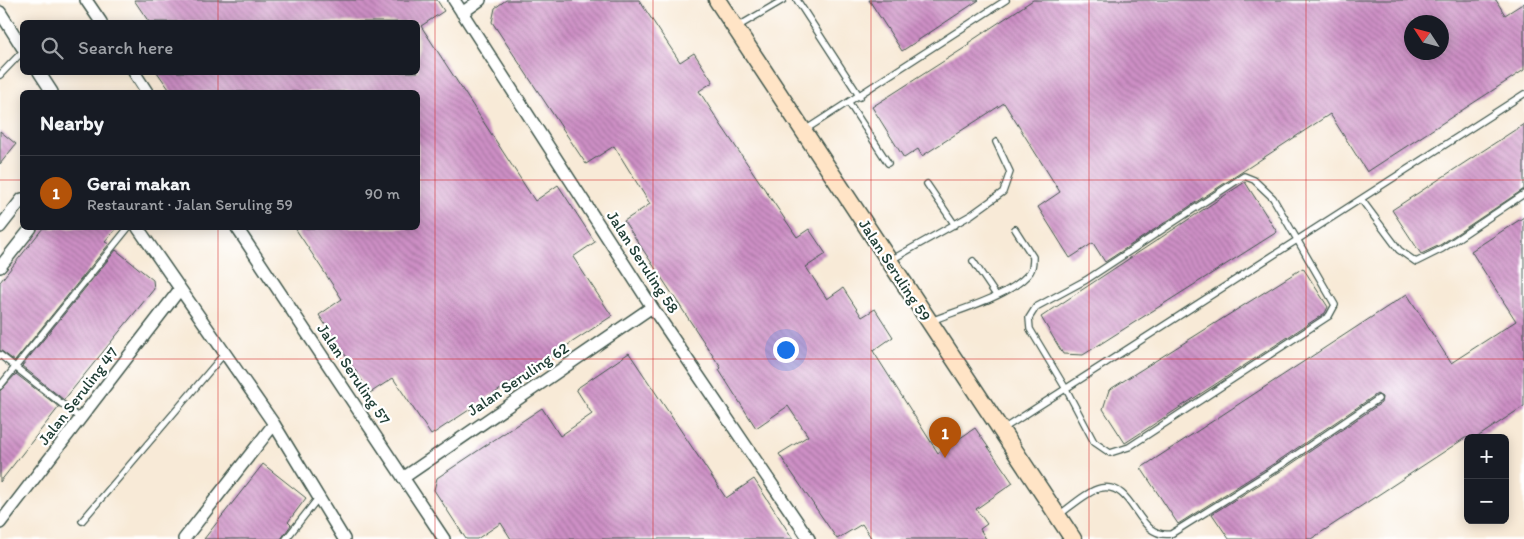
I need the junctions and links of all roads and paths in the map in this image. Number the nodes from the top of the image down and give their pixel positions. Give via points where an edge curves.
1 (86, 0) edge
2 (454, 0) edge
3 (480, 0) edge
4 (717, 0) edge
5 (783, 0) edge
6 (797, 0) edge
7 (1006, 0) edge
8 (0, 12) edge
9 (462, 13) junction
10 (100, 20) edge
11 (735, 28) junction
12 (20, 44) edge
13 (20, 54) edge
14 (41, 75) edge
15 (136, 75) edge
16 (0, 76) edge
17 (51, 90) edge
18 (146, 90) edge
19 (1524, 94) edge
20 (860, 97) junction
21 (849, 103) junction
22 (804, 131) junction
23 (996, 142) dead end
24 (888, 163) dead end
25 (927, 184) dead end
26 (1524, 194) edge
27 (1361, 199) junction
28 (20, 201) edge
29 (954, 225) junction
30 (0, 227) edge
31 (1015, 229) dead end
32 (29, 230) edge
33 (126, 230) edge
34 (139, 230) edge
35 (238, 230) edge
36 (1297, 240) junction
37 (973, 260) dead end
38 (889, 261) junction
39 (0, 267) edge
40 (180, 289) junction
41 (996, 295) junction
42 (652, 307) junction
43 (929, 321) junction
44 (224, 354) junction
45 (0, 355) edge
46 (15, 367) junction
47 (0, 386) edge
48 (1066, 389) junction
49 (1378, 399) dead end
50 (81, 419) junction
51 (274, 424) junction
52 (1001, 430) junction
53 (403, 478) junction
54 (320, 496) junction
55 (1058, 516) junction
56 (82, 521) dead end
57 (0, 523) edge
58 (184, 539) edge
59 (286, 539) edge
60 (344, 539) edge
61 (444, 539) edge
62 (809, 539) edge
63 (1073, 539) edge

1 - 10 street
2 - 9 street, Jalan Seruling 58
3 - 9 street
4 - 11 main road, Jalan Seruling 59
5 - 11 lane
6 - 20 lane
7 - 20 lane
8 - 12 street
9 - 42 street, Jalan Seruling 58
11 - 22 main road, Jalan Seruling 59
13 - 16 lane
14 - 17 street
15 - 18 street
19 - 27 lane
20 - 21 lane
21 - 22 lane
21 - 24 lane
22 - 38 main road, Jalan Seruling 59
23 - 29 lane via 1010,172 1003,192
25 - 29 lane
26 - 27 lane via 1442,249 1416,262 1399,250
27 - 36 lane
28 - 30 street
29 - 38 lane
31 - 41 lane via 1033,257 1031,271
32 - 39 street
33 - 46 lane
34 - 40 street
35 - 53 street, Jalan Seruling 57
36 - 48 lane
36 - 48 lane via 1273,198 1254,180 1244,176 1086,280 1036,307 1029,318 1030,329
36 - 48 lane via 1335,305 1330,316 1232,381 1129,447 1110,453 1094,442
37 - 41 lane
38 - 43 main road, Jalan Seruling 59
40 - 44 street
40 - 50 street, Jalan Seruling 47
41 - 43 lane
42 - 53 street, Jalan Seruling 62
42 - 62 street, Jalan Seruling 58
43 - 52 main road, Jalan Seruling 59
44 - 51 street
44 - 56 lane
45 - 46 lane
46 - 47 lane
46 - 50 lane
48 - 52 lane
49 - 55 lane via 1171,534 1161,537 1151,533 1118,490 1108,488 1099,488
50 - 57 street, Jalan Seruling 47
51 - 54 street
51 - 58 street
52 - 55 main road, Jalan Seruling 59
53 - 61 street, Jalan Seruling 57
54 - 59 lane
54 - 60 street
55 - 63 main road, Jalan Seruling 59

